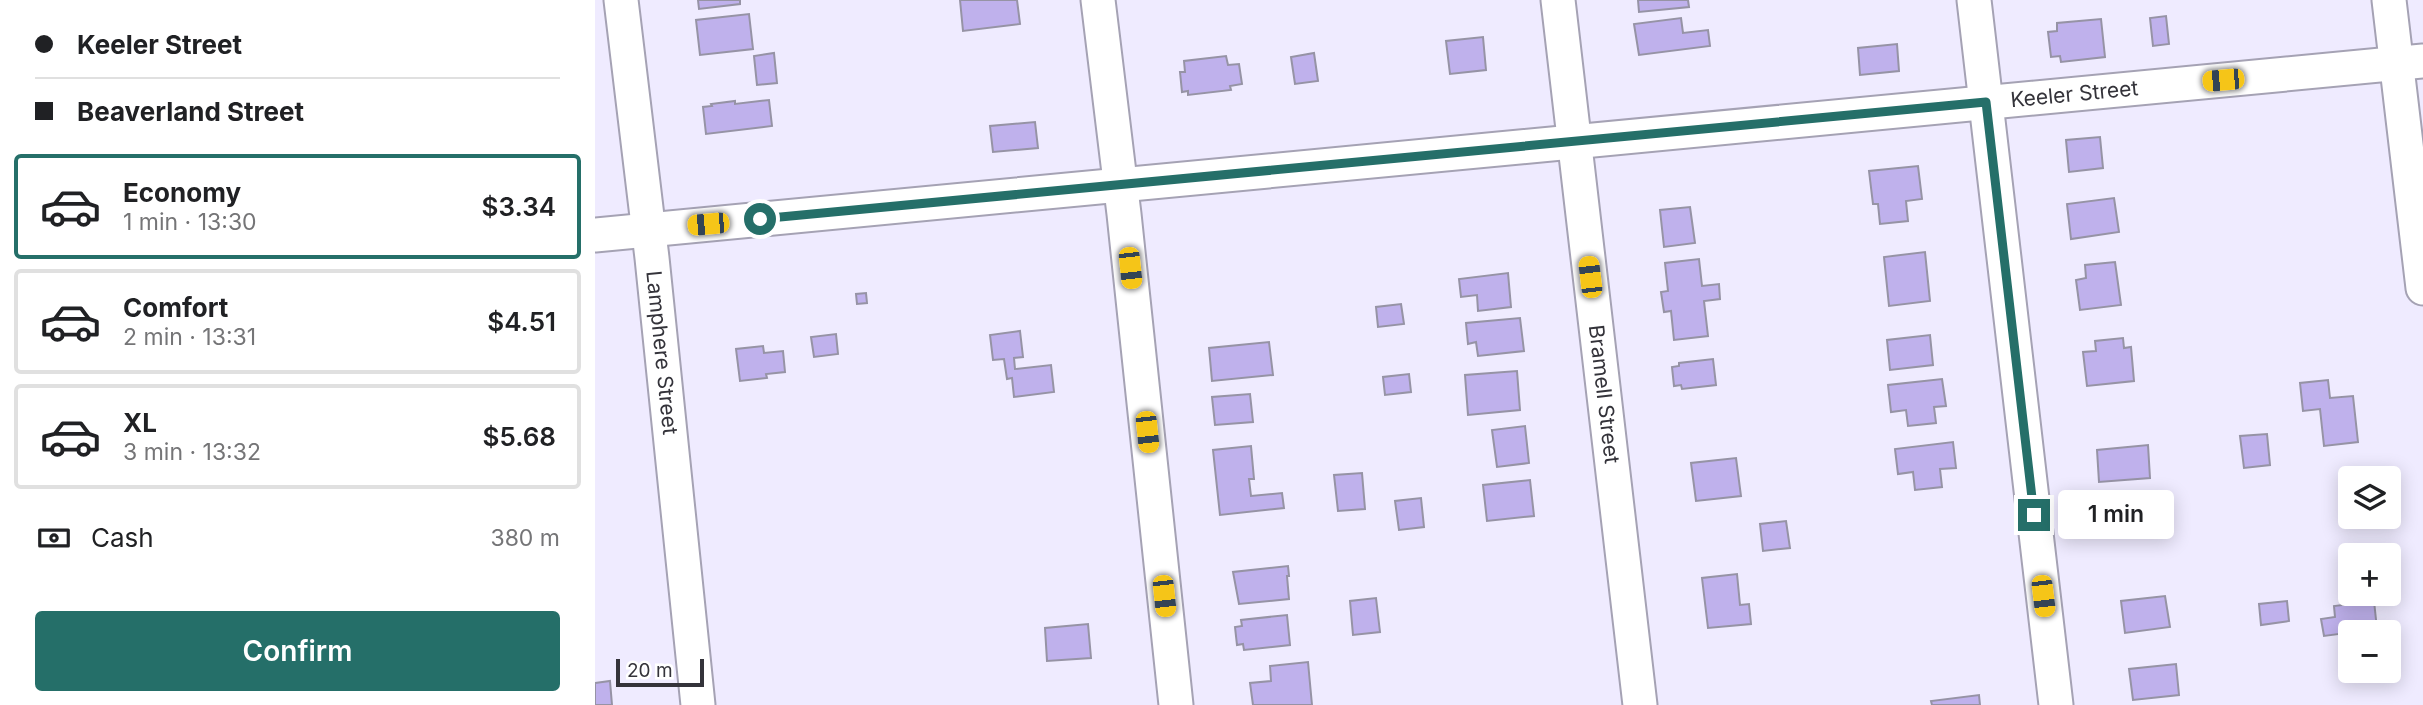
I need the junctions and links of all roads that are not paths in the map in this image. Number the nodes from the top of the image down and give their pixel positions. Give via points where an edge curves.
1 (621, 0) edge
2 (1098, 0) edge
3 (1558, 0) edge
4 (1973, 0) edge
5 (2389, 0) edge
6 (2410, 63) edge
7 (1986, 102) junction
8 (1574, 142) junction
9 (1120, 186) junction
10 (649, 230) junction
11 (595, 235) edge
12 (2423, 288) edge
13 (698, 705) edge
14 (1176, 705) edge
15 (1640, 705) edge
16 (2056, 705) edge

1 - 10 street, Lamphere Street
2 - 9 street
3 - 8 street, Bramell Street
4 - 7 street
5 - 6 street
6 - 7 street, Keeler Street
6 - 12 street
7 - 8 street, Keeler Street
7 - 16 street
8 - 9 street, Keeler Street
8 - 15 street, Bramell Street
9 - 10 street, Keeler Street
9 - 14 street
10 - 11 street, Keeler Street
10 - 13 street, Lamphere Street

